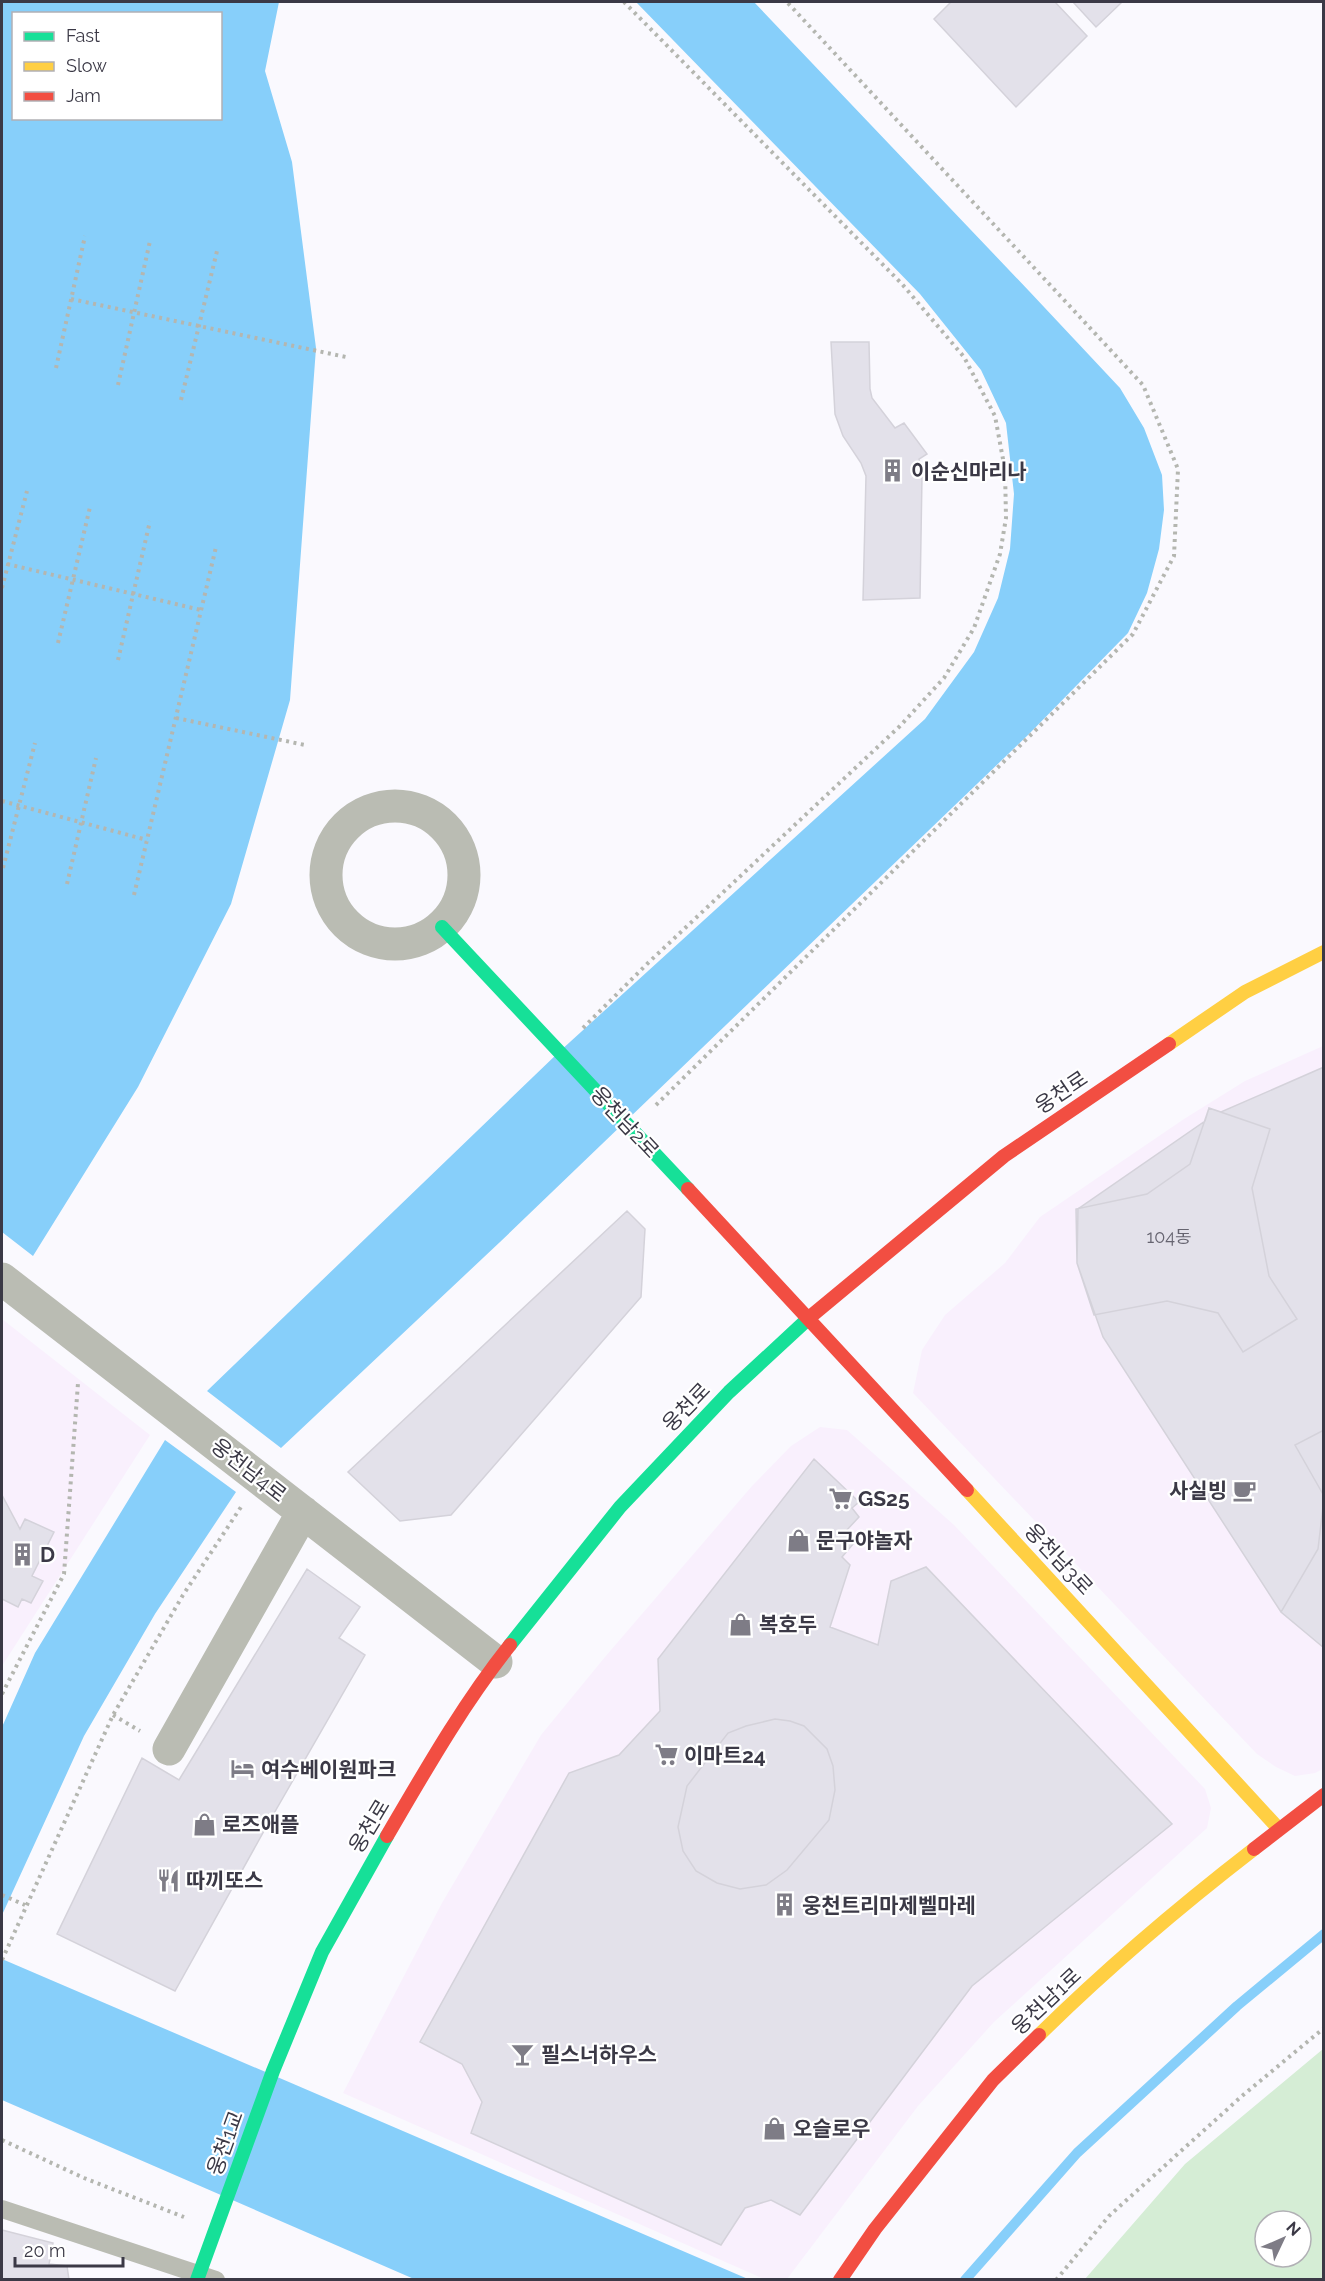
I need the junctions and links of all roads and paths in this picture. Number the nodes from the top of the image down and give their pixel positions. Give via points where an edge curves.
1 (624, 2) edge
2 (787, 2) edge
3 (85, 236) dead end
4 (150, 241) dead end
5 (217, 251) dead end
6 (71, 299) junction
7 (135, 312) junction
8 (199, 326) junction
9 (346, 357) dead end
10 (56, 368) dead end
11 (118, 385) dead end
12 (181, 400) dead end
13 (27, 491) dead end
14 (90, 507) dead end
15 (150, 521) dead end
16 (216, 547) dead end
17 (8, 564) junction
18 (73, 579) junction
19 (2, 588) edge
20 (134, 594) junction
21 (201, 610) junction
22 (58, 643) dead end
23 (118, 660) dead end
24 (176, 718) dead end
25 (35, 743) dead end
26 (305, 745) dead end
27 (96, 759) dead end
28 (2, 801) edge
29 (20, 806) junction
30 (81, 822) junction
31 (147, 840) junction
32 (3, 868) edge
33 (67, 884) dead end
34 (134, 895) dead end
35 (442, 927) junction
36 (1323, 952) edge
37 (559, 1052) junction
38 (632, 1129) junction
39 (2, 1279) edge
40 (809, 1318) junction
41 (78, 1380) dead end
42 (260, 1479) junction
43 (303, 1512) junction
44 (496, 1662) junction
45 (2, 1694) edge
46 (169, 1749) dead end
47 (1323, 1795) edge
48 (1278, 1828) junction
49 (2, 1894) edge
50 (26, 1905) junction
51 (2, 1960) edge
52 (1323, 2028) edge
53 (273, 2071) joint
54 (2, 2140) edge
55 (2, 2210) edge
56 (216, 2229) junction
57 (204, 2278) edge
58 (840, 2280) edge
59 (1056, 2280) edge

1 - 37 path via 902,284 964,357 995,416 1005,470 1006,518 1000,554 974,628 944,678 900,726
2 - 38 path via 1143,386 1178,469 1174,556 1133,634
3 - 6 path
4 - 7 path
5 - 8 path
6 - 7 path
6 - 10 path
7 - 8 path
7 - 11 path
8 - 9 path
8 - 12 path
13 - 17 path
14 - 18 path
15 - 20 path
16 - 21 path
17 - 18 path
17 - 19 path
18 - 20 path
18 - 22 path
20 - 21 path
20 - 23 path
21 - 31 path
24 - 26 path
25 - 29 path
27 - 30 path
28 - 29 path
29 - 30 path
29 - 32 path
30 - 31 path
30 - 33 path
31 - 34 path
35 - 35 street via 456,908 464,886 464,862 456,841 441,823 421,811 398,806 374,809 354,820 338,837 328,857 327,881 333,903 346,923 365,937 384,943 425,938
35 - 37 street, 웅천남2로
36 - 40 street, 웅천로 via 1245,992 1004,1156
37 - 38 street, 웅천남2로
38 - 40 street, 웅천남2로
39 - 42 street, 웅천남4로
40 - 44 street, 웅천로 via 729,1392 620,1507
40 - 48 street, 웅천남3로
41 - 45 path via 64,1574
42 - 43 street, 웅천남4로
42 - 50 path via 183,1595 113,1716
43 - 44 street, 웅천남4로
43 - 46 street
44 - 53 street, 웅천로 via 371,1862 322,1952
47 - 48 street, 웅천남1로
48 - 58 street, 웅천남1로 via 1067,2007 993,2080 874,2229
49 - 50 path
50 - 51 path
52 - 59 path via 1109,2216
53 - 56 street, 웅천1교
54 - 56 path via 84,2178
55 - 57 lane
56 - 57 street

